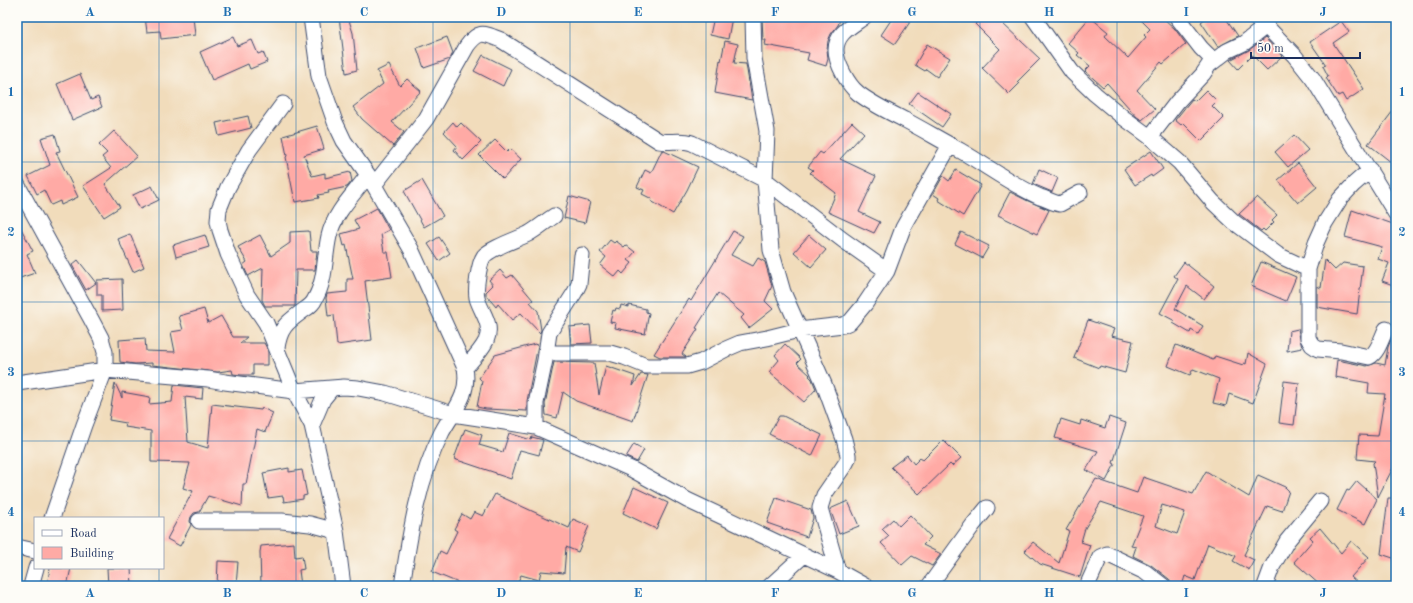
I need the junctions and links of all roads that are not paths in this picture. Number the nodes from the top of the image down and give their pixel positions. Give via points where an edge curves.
1 (311, 17) edge
2 (753, 17) edge
3 (864, 17) edge
4 (1033, 17) edge
5 (1176, 17) edge
6 (1261, 22) edge
7 (1214, 61) junction
8 (283, 104) dead end
9 (1150, 137) junction
10 (950, 145) junction
11 (1370, 170) junction
12 (371, 180) junction
13 (765, 180) junction
14 (17, 184) edge
15 (1080, 193) dead end
16 (1396, 214) edge
17 (554, 216) dead end
18 (582, 255) dead end
19 (1308, 269) junction
20 (887, 271) junction
21 (1386, 329) dead end
22 (799, 330) junction
23 (277, 348) junction
24 (546, 353) junction
25 (465, 368) junction
26 (105, 370) junction
27 (17, 383) edge
28 (332, 388) junction
29 (294, 391) junction
30 (453, 414) junction
31 (312, 425) junction
32 (536, 427) junction
33 (1320, 501) dead end
34 (987, 508) dead end
35 (52, 517) edge
36 (199, 521) dead end
37 (336, 531) junction
38 (17, 547) edge
39 (34, 551) edge
40 (804, 555) junction
41 (36, 569) edge
42 (838, 571) junction
43 (31, 586) edge
44 (343, 586) edge
45 (402, 586) edge
46 (770, 586) edge
47 (866, 586) edge
48 (929, 586) edge
49 (1087, 586) edge
50 (1163, 586) edge
51 (1265, 586) edge

1 - 12 street via 319,76 333,116 344,141
2 - 13 street via 754,58 767,131
3 - 10 street via 839,36 836,46 839,63 848,83 872,102
4 - 9 street via 1072,72 1124,118
5 - 7 street
6 - 7 street via 1244,43
6 - 11 street via 1313,78
7 - 9 street
8 - 23 street via 249,150 228,186 218,215 228,254 247,295 266,324
9 - 19 street via 1179,162 1234,222 1278,256
10 - 15 street via 1019,186 1057,204 1063,204
10 - 20 street via 903,228
11 - 16 street
11 - 19 street via 1340,199 1325,222
12 - 13 street via 426,119 467,46 478,34 501,40 658,141 692,143
12 - 23 street via 333,222 319,291 310,306 283,327
12 - 25 street via 411,249
13 - 20 street
13 - 22 street via 771,250 783,292
14 - 26 street via 101,338 105,352
17 - 25 street via 530,233 488,253 482,260 476,292 488,328 486,340
18 - 24 street via 579,284 549,333
19 - 21 street via 1308,338 1312,345 1318,349 1371,357
20 - 22 street via 850,322
22 - 24 street via 740,343 701,362 686,366 646,366 610,354
22 - 42 street via 824,384 848,454 846,463 824,495 820,508
23 - 29 street
24 - 32 street via 536,403
25 - 30 street via 467,376 464,393
26 - 27 street
26 - 29 street via 208,379
26 - 35 street
28 - 29 street
28 - 30 street via 358,388 384,393
28 - 31 street
29 - 31 street
30 - 32 street
30 - 45 street via 428,462 416,509
31 - 37 street
32 - 40 street via 631,469 686,500
33 - 51 street via 1287,541 1272,567
34 - 48 street
36 - 37 street via 282,521 310,524
37 - 44 street
38 - 39 street
40 - 42 street
40 - 46 street
41 - 43 street
42 - 47 street
49 - 50 street via 1100,557 1107,554 1145,572

